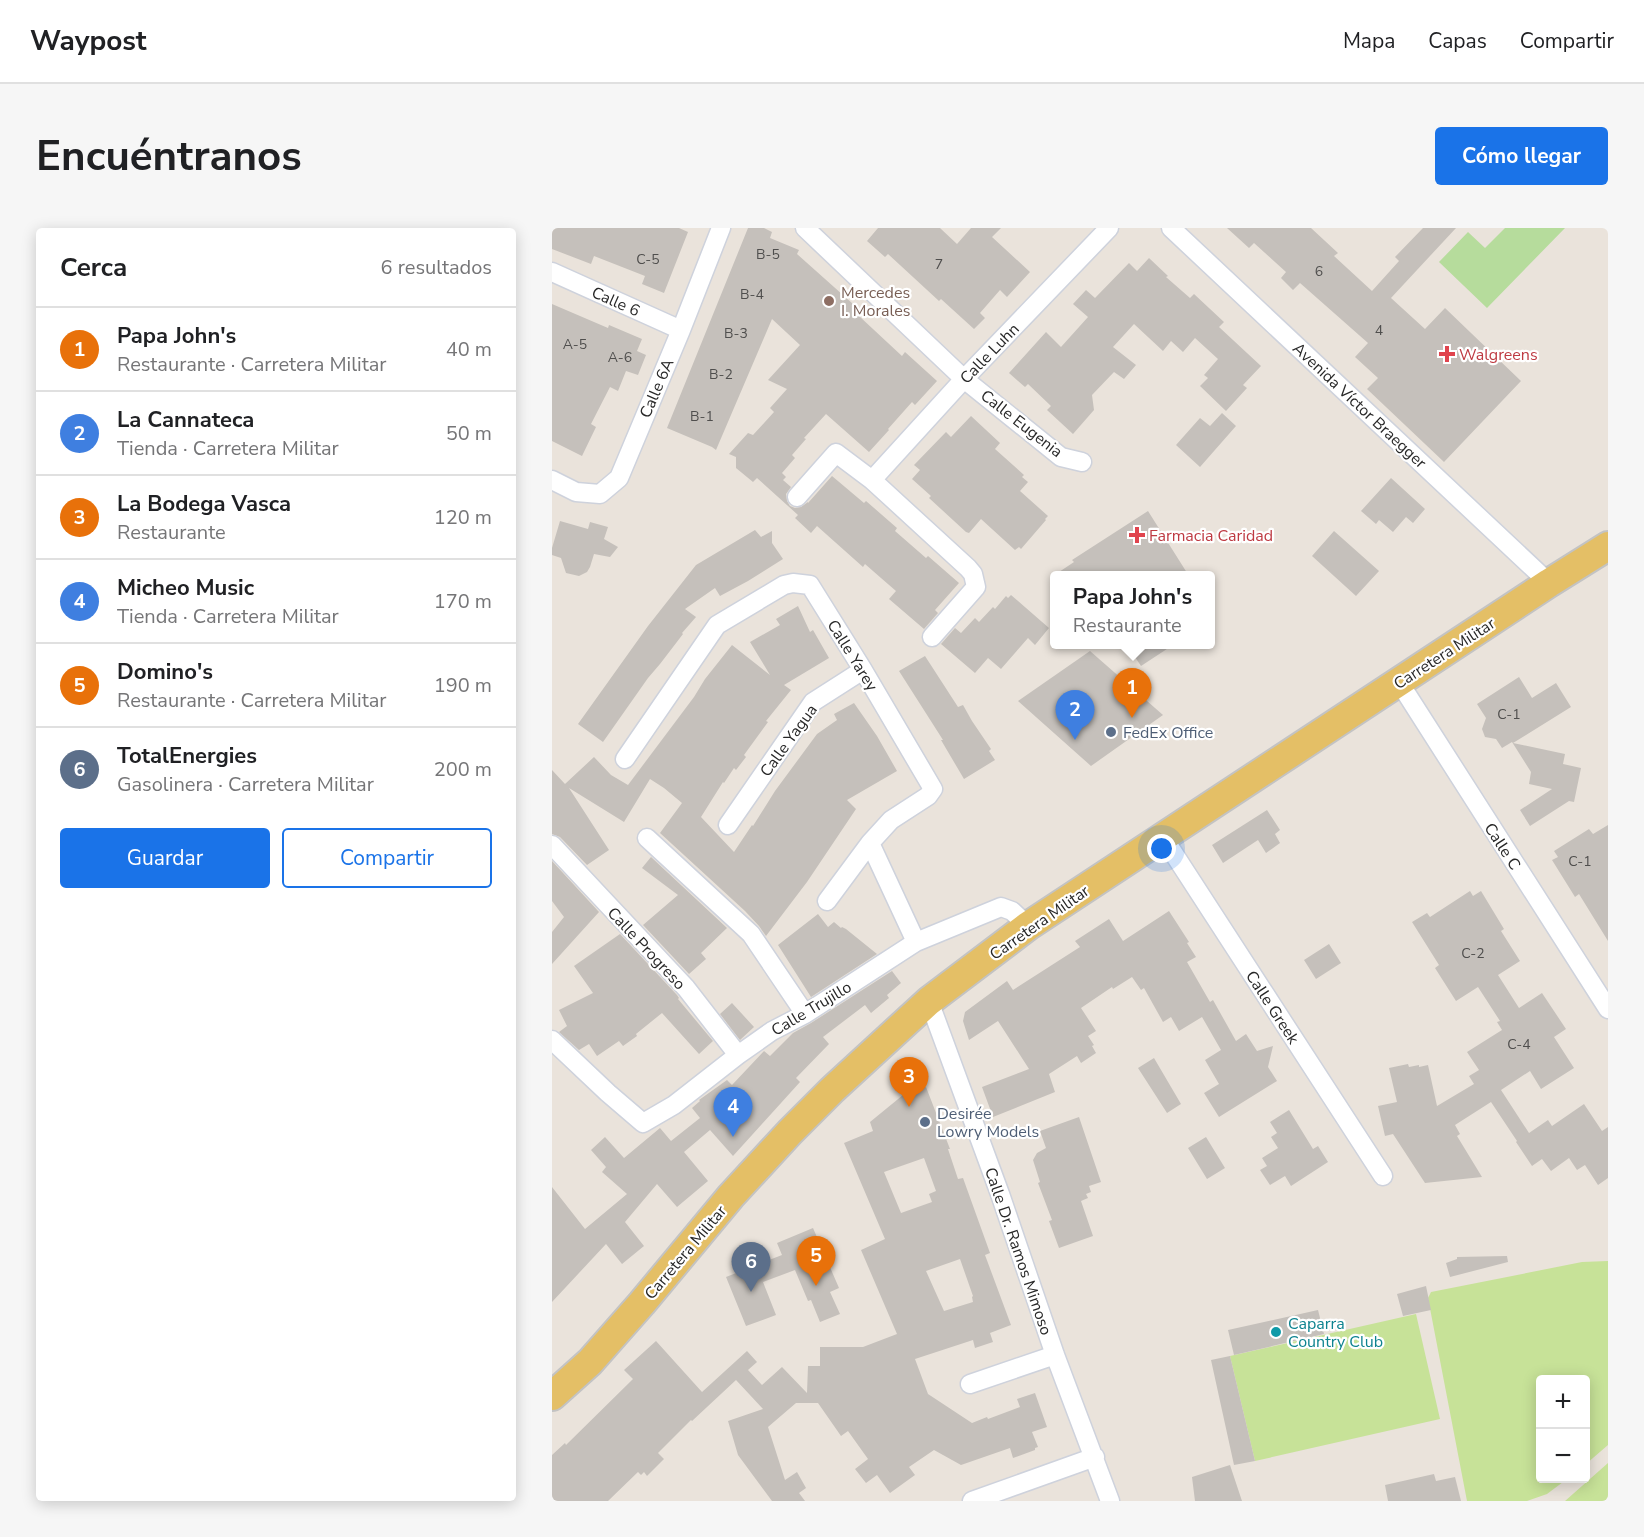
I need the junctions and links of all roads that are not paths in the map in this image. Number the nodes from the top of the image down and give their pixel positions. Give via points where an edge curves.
1 (721, 228) edge
2 (805, 228) edge
3 (1109, 228) edge
4 (1171, 228) edge
5 (552, 272) edge
6 (681, 330) junction
7 (964, 379) junction
8 (1082, 462) dead end
9 (552, 480) edge
10 (872, 480) junction
11 (797, 497) dead end
12 (1608, 546) edge
13 (1549, 583) junction
14 (932, 637) dead end
15 (863, 670) junction
16 (1399, 682) junction
17 (625, 759) dead end
18 (728, 825) dead end
19 (1163, 837) junction
20 (647, 838) dead end
21 (870, 843) junction
22 (552, 845) edge
23 (827, 901) dead end
24 (1028, 926) junction
25 (916, 942) junction
26 (929, 1001) junction
27 (1608, 1009) edge
28 (805, 1014) junction
29 (552, 1040) edge
30 (738, 1055) junction
31 (1383, 1176) dead end
32 (1055, 1355) junction
33 (970, 1384) dead end
34 (552, 1396) edge
35 (1095, 1457) junction
36 (972, 1501) edge
37 (1110, 1501) edge

1 - 6 street, Calle 6A
2 - 7 street
3 - 7 street, Calle Luhn
4 - 13 street, Avenida Víctor Braegger
5 - 6 street, Calle 6
6 - 9 street, Calle 6A via 619,478 600,494 576,492
7 - 8 street, Calle Eugenia via 1061,457
7 - 10 street, Calle Luhn
10 - 11 street via 836,453
10 - 14 street via 973,574 976,587
12 - 13 main road, Carretera Militar
13 - 16 main road, Carretera Militar
15 - 17 street, Calle Yarey via 810,585 784,585 717,625
15 - 18 street, Calle Yagua via 813,702
15 - 21 street, Calle Yarey via 933,789 891,820
16 - 19 main road, Carretera Militar
16 - 27 street, Calle C
19 - 24 main road, Carretera Militar
19 - 31 street, Calle Greek
20 - 28 street via 751,934
21 - 23 street
21 - 25 street
22 - 30 street, Calle Progreso via 686,988
24 - 25 street, Calle Trujillo via 1012,911 1001,907
24 - 26 main road, Carretera Militar
25 - 28 street, Calle Trujillo
26 - 32 street, Calle Dr. Ramos Mimoso
26 - 34 main road, Carretera Militar via 790,1132 597,1353
28 - 30 street, Calle Trujillo
29 - 30 street, Calle Trujillo via 643,1123 674,1106
32 - 33 street
32 - 35 street, Calle Dr. Ramos Mimoso
35 - 36 street
35 - 37 street, Calle Dr. Ramos Mimoso

